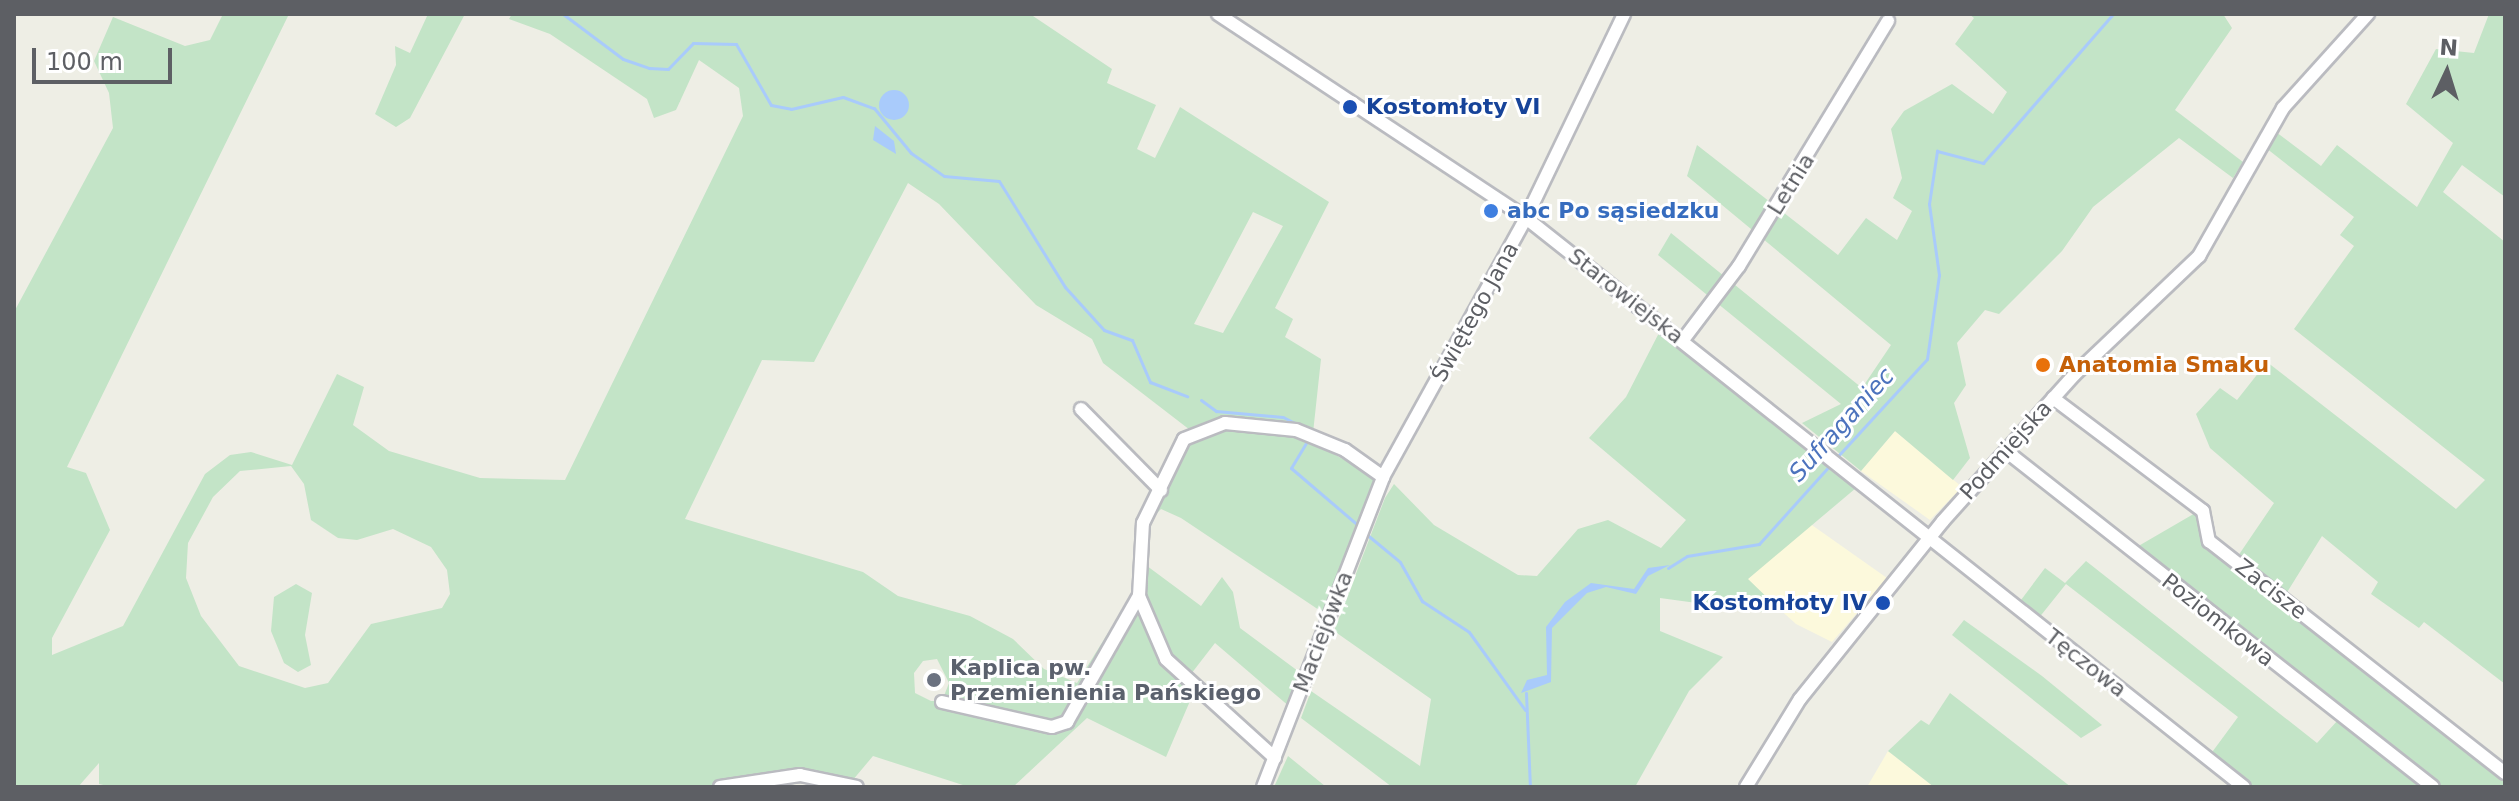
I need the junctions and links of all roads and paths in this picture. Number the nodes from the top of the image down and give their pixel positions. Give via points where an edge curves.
1 (1218, 14) edge
2 (1624, 14) edge
3 (2368, 14) edge
4 (1888, 21) dead end
5 (1526, 218) junction
6 (1683, 340) junction
7 (2053, 398) junction
8 (1081, 409) dead end
9 (2006, 451) junction
10 (1383, 477) junction
11 (1161, 490) junction
12 (1931, 536) junction
13 (1139, 596) junction
14 (942, 702) dead end
15 (1275, 758) junction
16 (2505, 773) edge
17 (720, 787) edge
18 (857, 787) edge
19 (1263, 787) edge
20 (1746, 787) edge
21 (2244, 787) edge
22 (2433, 787) edge

1 - 5 street, Starowiejska
2 - 5 street, Świętego Jana
3 - 7 street, Podmiejska via 2283,108 2199,256
4 - 6 street, Letnia via 1739,266
5 - 6 street, Starowiejska
5 - 10 street, Świętego Jana
6 - 12 street, Starowiejska
7 - 9 street, Podmiejska
7 - 16 street, Zacisze via 2203,511 2209,541
8 - 11 street
9 - 12 street, Podmiejska
9 - 22 street, Poziomkowa
10 - 11 street via 1310,435 1253,423 1201,428 1184,439
10 - 15 street, Maciejówka
11 - 13 street via 1138,540
12 - 20 street, Podmiejska via 1800,699
12 - 21 street, Tęczowa
13 - 14 street via 1067,722 1052,727
13 - 15 street via 1166,659
15 - 19 street, Maciejówka
17 - 18 street via 790,775

